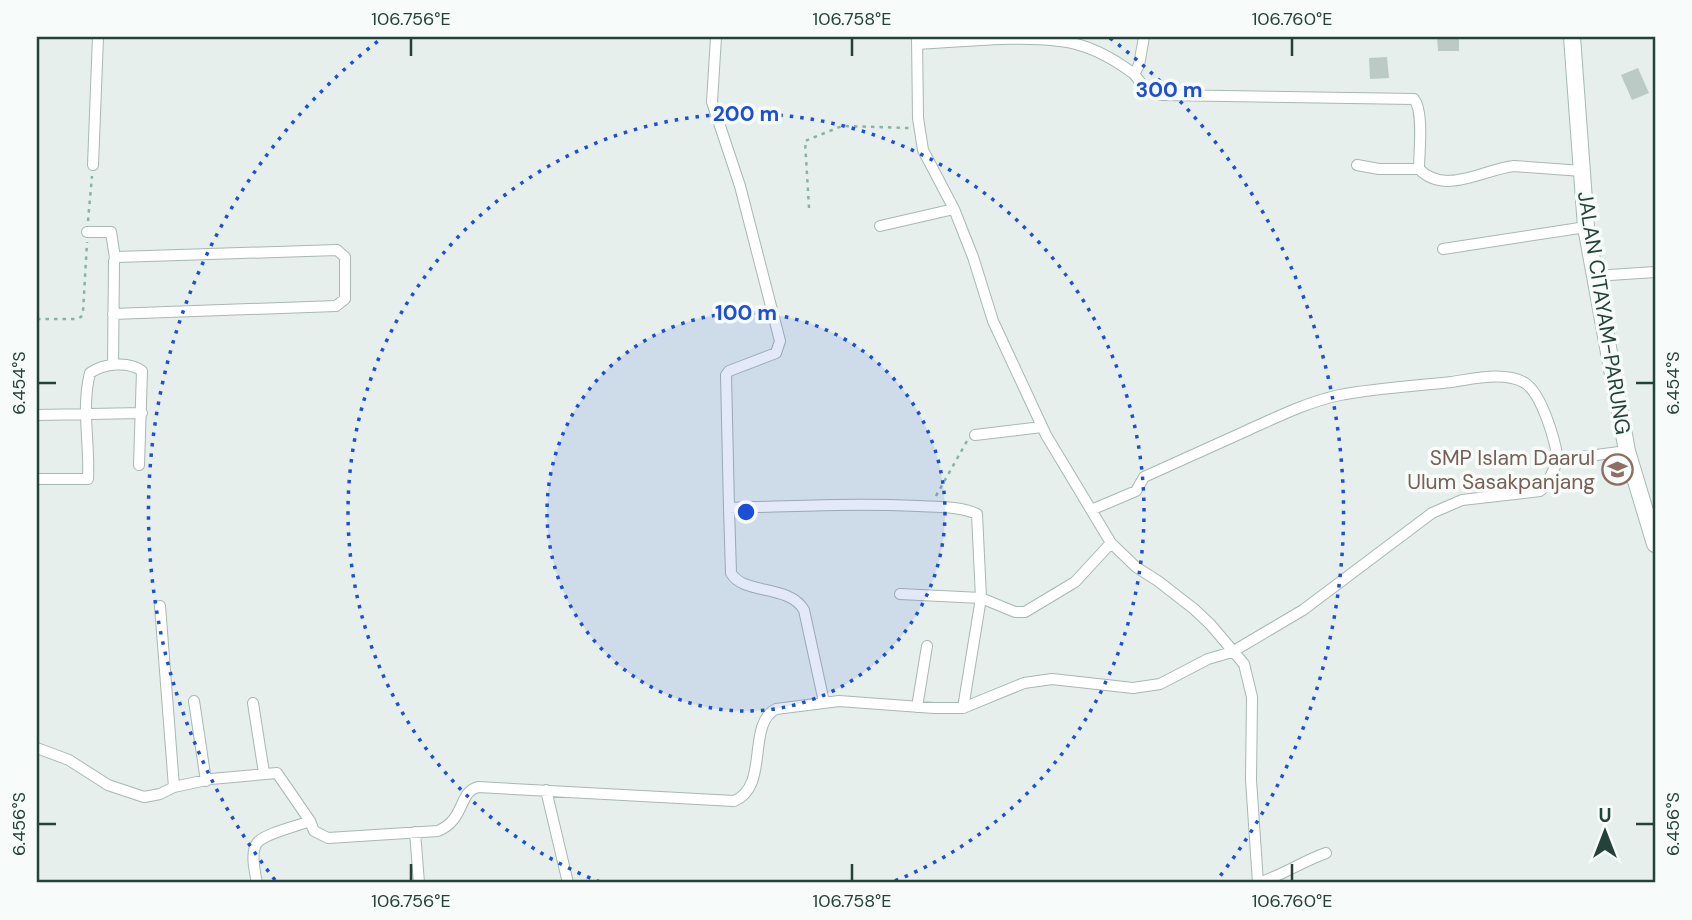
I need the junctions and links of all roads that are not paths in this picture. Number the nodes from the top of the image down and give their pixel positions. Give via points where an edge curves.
1 (98, 37) edge
2 (716, 37) edge
3 (1144, 37) edge
4 (1572, 37) edge
5 (917, 40) edge
6 (1134, 74) junction
7 (1357, 165) dead end
8 (93, 166) road end
9 (1419, 169) junction
10 (1582, 171) junction
11 (954, 209) junction
12 (880, 226) dead end
13 (1586, 227) junction
14 (87, 232) road end
15 (1443, 249) dead end
16 (115, 258) junction
17 (1655, 272) edge
18 (1595, 276) junction
19 (113, 314) junction
20 (113, 365) junction
21 (142, 413) junction
22 (37, 415) edge
23 (85, 415) junction
24 (1042, 426) junction
25 (975, 435) road end
26 (1627, 451) junction
27 (1558, 460) junction
28 (139, 465) dead end
29 (37, 480) edge
30 (729, 509) junction
31 (1091, 510) junction
32 (1111, 543) junction
33 (1655, 544) edge
34 (900, 594) dead end
35 (981, 598) junction
36 (160, 606) dead end
37 (927, 646) dead end
38 (1232, 652) junction
39 (194, 701) dead end
40 (824, 702) junction
41 (253, 703) dead end
42 (917, 707) junction
43 (963, 708) junction
44 (37, 748) edge
45 (264, 773) junction
46 (206, 780) junction
47 (174, 787) junction
48 (546, 790) junction
49 (310, 821) junction
50 (415, 832) junction
51 (1326, 853) dead end
52 (257, 883) edge
53 (419, 883) edge
54 (568, 883) edge
55 (1258, 883) edge

1 - 8 street
2 - 30 street via 712,103 780,334 776,353 726,375
3 - 6 street
4 - 10 main road, JALAN CITAYAM-PARUNG
5 - 6 street via 1062,41 1089,48
5 - 11 street via 923,150
6 - 9 street via 1148,92 1162,94 1410,98 1418,103
7 - 9 street
9 - 10 street via 1426,177 1441,181 1514,166
10 - 13 main road, JALAN CITAYAM-PARUNG
11 - 12 street
11 - 24 street via 993,321
13 - 15 street
13 - 18 main road, JALAN CITAYAM-PARUNG
14 - 16 street via 111,232
16 - 19 street
16 - 19 street via 337,250 345,257 345,299 336,306
17 - 18 street
18 - 26 main road, JALAN CITAYAM-PARUNG
19 - 20 street
20 - 21 street via 136,366 142,371
20 - 23 street via 90,373
21 - 23 street
21 - 28 street
22 - 23 street
23 - 29 street via 88,479
24 - 25 street
24 - 31 street
26 - 27 street
26 - 33 main road, JALAN CITAYAM-PARUNG
27 - 31 street via 1556,442 1534,391 1524,383 1511,378 1457,381 1340,396 1303,406 1144,477 1136,491
27 - 38 street via 1540,491 1462,500 1432,513 1320,598
30 - 35 street via 829,504 968,510 977,514
30 - 40 street via 731,573 740,582 800,604
31 - 32 street
32 - 35 street via 1075,582 1025,612
32 - 38 street via 1194,609
34 - 35 street
35 - 43 street
36 - 47 street
37 - 42 street
38 - 43 street via 1147,687 1052,679 1024,683
38 - 55 street via 1244,664 1252,697 1251,780
39 - 46 street
40 - 42 street
40 - 48 street via 770,712 763,722 750,785 734,801
41 - 45 street
42 - 43 street
44 - 47 street via 134,795 160,794
45 - 46 street
45 - 49 street via 277,773
46 - 47 street
48 - 50 street via 471,789 449,826
48 - 54 street
49 - 50 street via 314,831 328,838
49 - 52 street via 257,843
50 - 53 street
51 - 55 street

